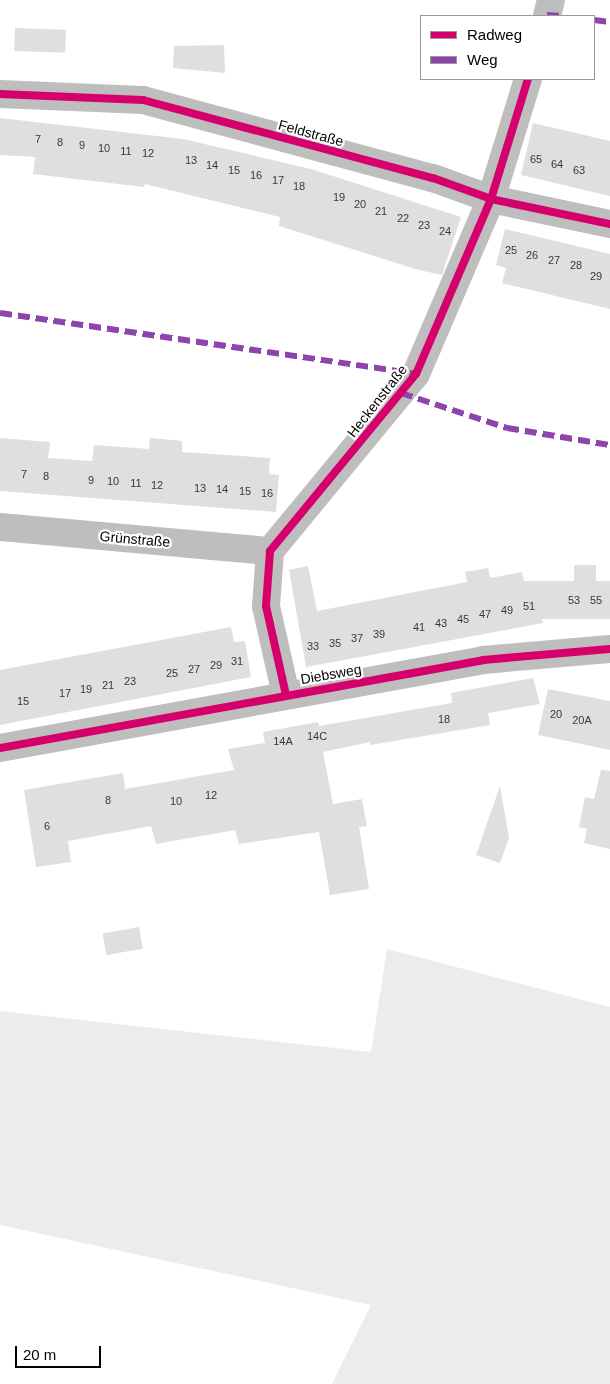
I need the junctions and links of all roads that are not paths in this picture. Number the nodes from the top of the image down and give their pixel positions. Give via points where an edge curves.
1 (551, 0) edge
2 (547, 15) edge
3 (528, 80) edge
4 (0, 94) edge
5 (491, 200) junction
6 (610, 224) edge
7 (0, 526) edge
8 (270, 551) junction
9 (610, 649) edge
10 (286, 695) junction
11 (0, 748) edge

1 - 2 street
3 - 5 street, Heckenstraße
4 - 5 street, Feldstraße via 143,100 433,178
5 - 6 street, Feldstraße
5 - 8 street, Heckenstraße via 416,374
7 - 8 street, Grünstraße
8 - 10 street via 266,606
9 - 10 street, Diebsweg via 483,660
10 - 11 street, Diebsweg

